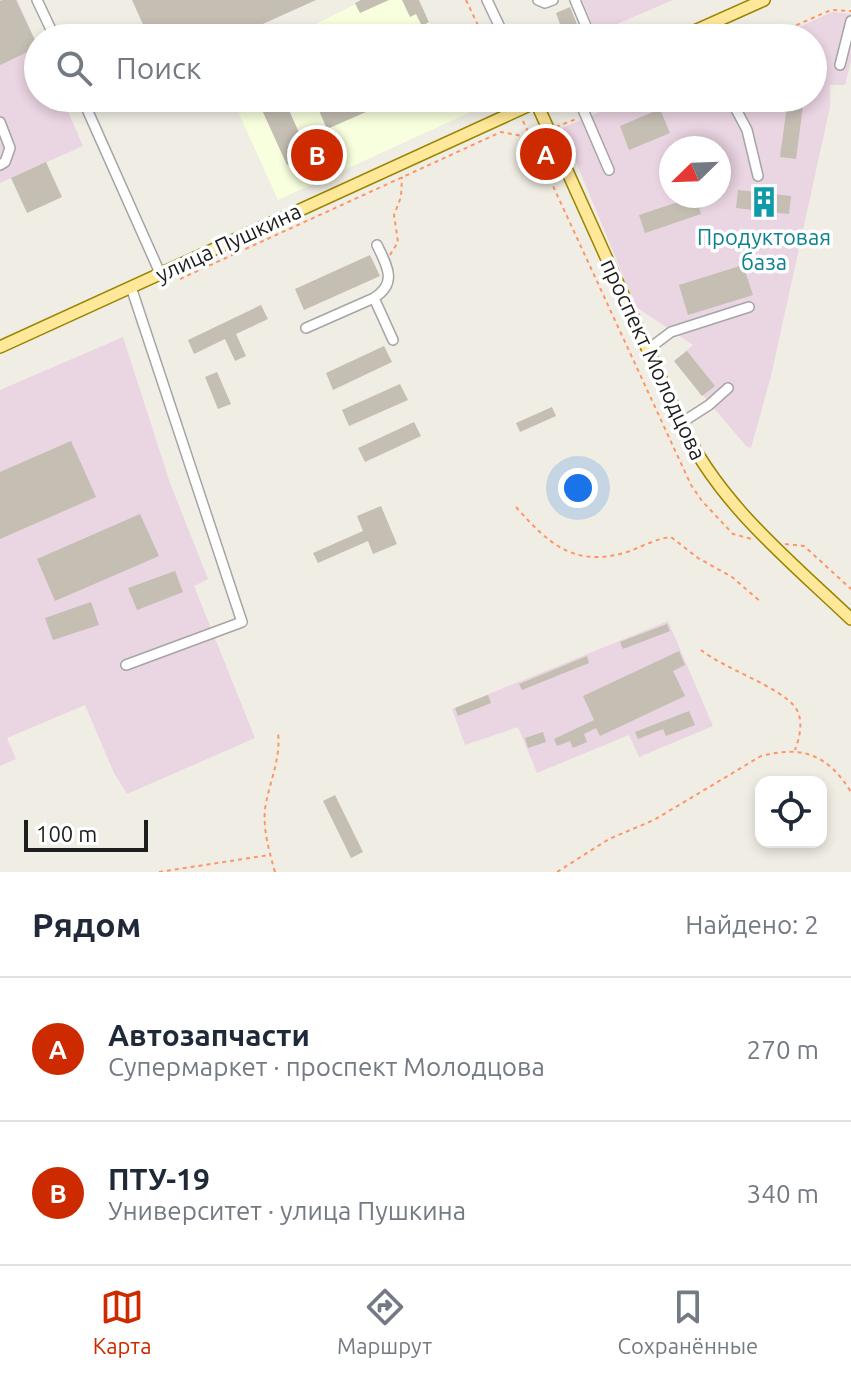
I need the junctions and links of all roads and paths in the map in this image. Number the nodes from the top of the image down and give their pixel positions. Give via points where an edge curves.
1 (37, 0) edge
2 (466, 0) edge
3 (487, 0) edge
4 (538, 0) edge
5 (553, 0) edge
6 (575, 0) edge
7 (764, 0) edge
8 (851, 11) edge
9 (851, 21) edge
10 (48, 24) edge
11 (477, 24) edge
12 (498, 24) edge
13 (585, 24) edge
14 (717, 24) edge
15 (799, 24) edge
16 (840, 65) dead end
17 (88, 112) edge
18 (510, 112) edge
19 (543, 112) edge
20 (584, 112) edge
21 (592, 112) edge
22 (737, 112) edge
23 (585, 115) junction
24 (0, 122) edge
25 (549, 130) junction
26 (0, 165) edge
27 (609, 170) dead end
28 (758, 176) dead end
29 (402, 177) junction
30 (377, 245) dead end
31 (385, 262) junction
32 (160, 273) junction
33 (180, 279) dead end
34 (131, 287) junction
35 (374, 298) junction
36 (749, 307) dead end
37 (306, 328) dead end
38 (393, 340) dead end
39 (0, 347) edge
40 (647, 350) junction
41 (728, 388) dead end
42 (681, 423) junction
43 (516, 507) dead end
44 (761, 602) dead end
45 (851, 619) edge
46 (701, 650) dead end
47 (126, 665) dead end
48 (278, 733) dead end
49 (794, 751) junction
50 (851, 792) edge
51 (270, 855) junction
52 (159, 872) edge
53 (275, 872) edge
54 (557, 872) edge

1 - 10 street
2 - 11 path
3 - 12 street
4 - 5 street
6 - 13 street
7 - 14 main road
8 - 15 path via 831,10
9 - 16 street
17 - 32 street
18 - 32 main road, улица Пушкина
19 - 25 main road, проспект Молодцова
20 - 23 street
21 - 23 path
22 - 28 street
23 - 25 path
23 - 27 street
24 - 26 street via 10,148
25 - 29 path via 528,137 501,132
25 - 40 main road, проспект Молодцова
29 - 31 path via 394,215 398,242
29 - 33 path
30 - 31 street
31 - 35 street via 388,286
32 - 34 main road, улица Пушкина
34 - 39 main road, улица Пушкина
34 - 47 street via 242,622
35 - 37 street
35 - 38 street
36 - 40 street via 671,332
40 - 42 main road, проспект Молодцова
41 - 42 street
42 - 45 main road, проспект Молодцова via 726,498
43 - 44 path via 554,545 575,555 625,553 671,537
46 - 49 path via 786,697 797,710 800,738
48 - 51 path via 280,751 265,807
49 - 50 path via 826,762
49 - 54 path via 761,756
51 - 52 path
51 - 53 path

